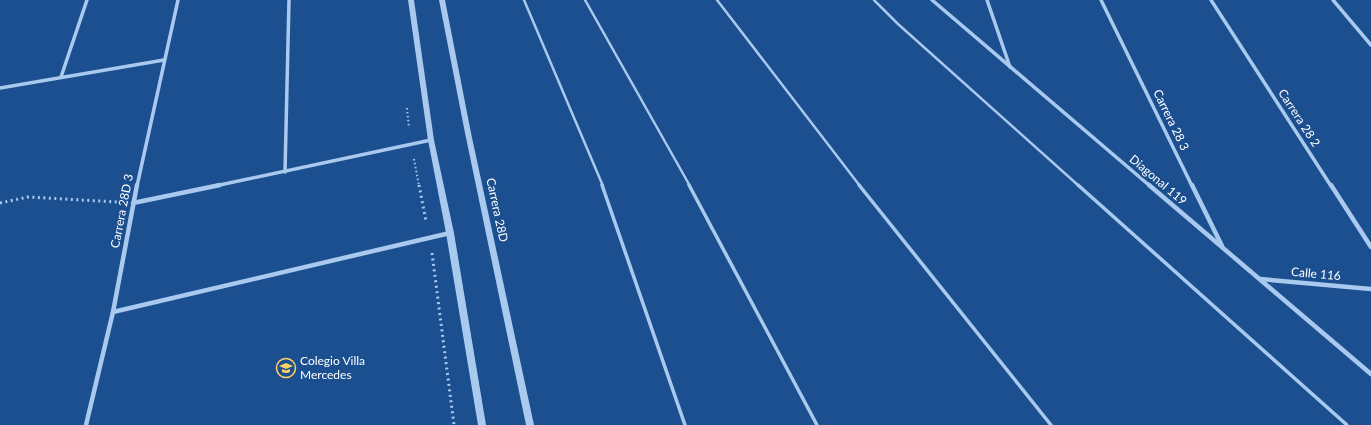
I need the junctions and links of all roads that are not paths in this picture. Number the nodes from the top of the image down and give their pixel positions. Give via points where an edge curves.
1 (87, 0) edge
2 (178, 0) edge
3 (289, 0) edge
4 (411, 0) edge
5 (442, 0) edge
6 (524, 0) edge
7 (585, 0) edge
8 (717, 0) edge
9 (874, 0) edge
10 (932, 0) edge
11 (987, 0) edge
12 (1101, 0) edge
13 (1211, 0) edge
14 (1333, 0) edge
15 (1371, 45) edge
16 (164, 60) junction
17 (1010, 67) junction
18 (61, 77) junction
19 (0, 88) edge
20 (431, 140) junction
21 (285, 172) junction
22 (133, 203) junction
23 (450, 233) junction
24 (1371, 247) edge
25 (1223, 248) junction
26 (1260, 280) junction
27 (1371, 289) edge
28 (113, 312) junction
29 (1371, 374) edge
30 (86, 425) edge
31 (482, 425) edge
32 (530, 425) edge
33 (685, 425) edge
34 (817, 425) edge
35 (1051, 425) edge
36 (1347, 425) edge

1 - 18 street
2 - 16 street, Carrera 28D 3
3 - 21 street
4 - 20 street
5 - 32 street, Carrera 28D
6 - 33 lane via 601,181
7 - 34 lane via 689,184
8 - 35 lane via 871,200
9 - 36 lane via 921,45
10 - 17 street, Diagonal 119
11 - 17 street
12 - 25 street, Carrera 28 3
13 - 24 street, Carrera 28 2
14 - 15 street
16 - 18 street
16 - 22 street, Carrera 28D 3
17 - 25 street, Diagonal 119
18 - 19 street
20 - 21 street
20 - 23 street
21 - 22 street
22 - 28 street, Carrera 28D 3
23 - 28 street
23 - 31 street
25 - 26 street, Diagonal 119
26 - 27 street, Calle 116
26 - 29 street, Diagonal 119
28 - 30 street, Carrera 28D 3

